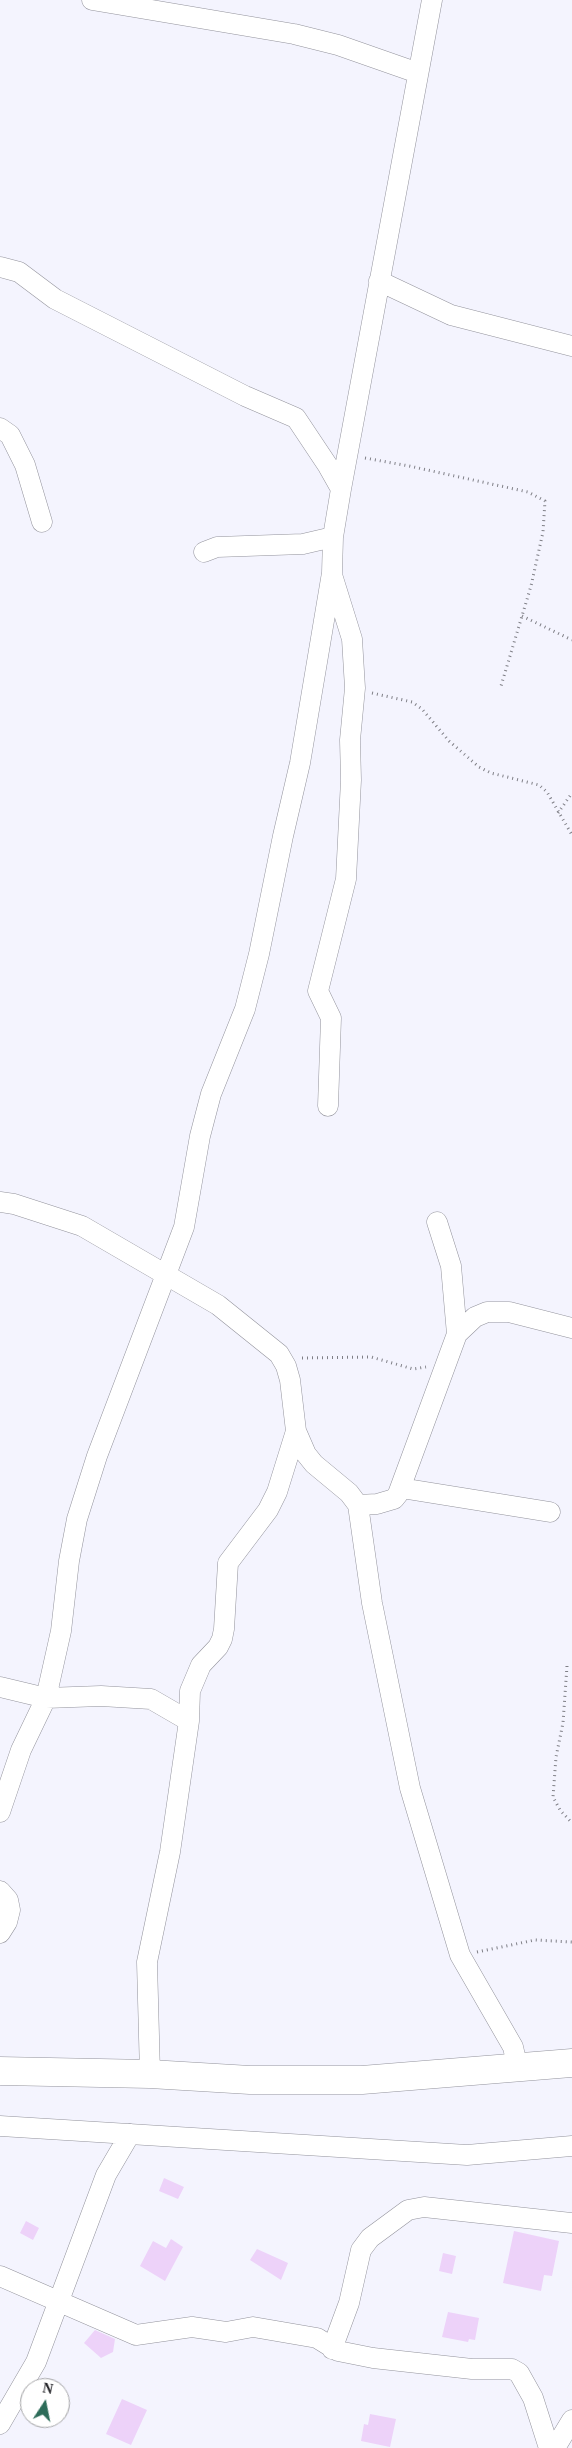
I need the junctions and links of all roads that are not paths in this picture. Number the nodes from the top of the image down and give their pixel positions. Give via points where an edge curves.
1 (92, 0) edge
2 (432, 0) edge
3 (186, 7) edge
4 (418, 73) junction
5 (0, 268) edge
6 (379, 281) junction
7 (572, 346) edge
8 (0, 428) edge
9 (341, 489) junction
10 (42, 522) dead end
11 (333, 537) junction
12 (204, 552) dead end
13 (332, 573) junction
14 (328, 1106) dead end
15 (0, 1202) edge
16 (437, 1222) dead end
17 (167, 1276) junction
18 (572, 1328) edge
19 (454, 1343) junction
20 (296, 1432) junction
21 (401, 1488) junction
22 (358, 1504) junction
23 (550, 1512) dead end
24 (0, 1688) edge
25 (46, 1698) junction
26 (189, 1720) junction
27 (0, 1812) edge
28 (0, 1891) edge
29 (0, 1933) edge
30 (572, 2063) edge
31 (518, 2069) junction
32 (0, 2070) edge
33 (150, 2074) junction
34 (0, 2126) edge
35 (130, 2134) junction
36 (572, 2146) edge
37 (572, 2223) edge
38 (0, 2276) edge
39 (58, 2300) junction
40 (332, 2349) junction
41 (572, 2420) edge
42 (0, 2424) edge
43 (549, 2448) edge
44 (555, 2448) edge

1 - 3 street
2 - 4 street
3 - 4 street via 338,45
4 - 6 street
5 - 9 street via 19,272 55,299 245,396 296,418
6 - 7 street via 451,315
6 - 9 street
8 - 10 street via 10,436 25,465
9 - 11 street
11 - 12 street via 303,544 217,547
11 - 13 street
13 - 14 street via 352,639 355,688 350,740 346,879 318,991 331,1018
13 - 17 street via 300,763 260,954 245,1009 211,1094 184,1227
15 - 17 street via 82,1226
16 - 19 street via 451,1266
17 - 20 street via 218,1305 281,1357 290,1380
17 - 25 street via 97,1456 77,1519 61,1631
18 - 19 street via 508,1312 487,1312 475,1317
19 - 21 street
20 - 22 street via 314,1464
20 - 26 street via 268,1510 228,1563 224,1629 218,1647 202,1664 190,1691
21 - 22 street via 394,1499 377,1504
21 - 23 street
22 - 31 street via 372,1603 410,1788 460,1955 513,2047
24 - 25 street
25 - 26 street via 101,1696 151,1699
25 - 27 street via 21,1750
26 - 33 street via 170,1852 148,1962
28 - 29 street via 8,1900 10,1910
30 - 31 main road
31 - 33 main road via 362,2080 250,2080
32 - 33 main road
34 - 35 street
35 - 36 street via 467,2155
35 - 39 street via 106,2175
37 - 40 street via 424,2207 408,2210 370,2238 361,2250 349,2303
38 - 39 street
39 - 40 street via 136,2335 192,2327 226,2332 252,2327 317,2338
39 - 42 street via 36,2362
40 - 43 street via 450,2368 512,2369 518,2373 533,2398
41 - 44 street

